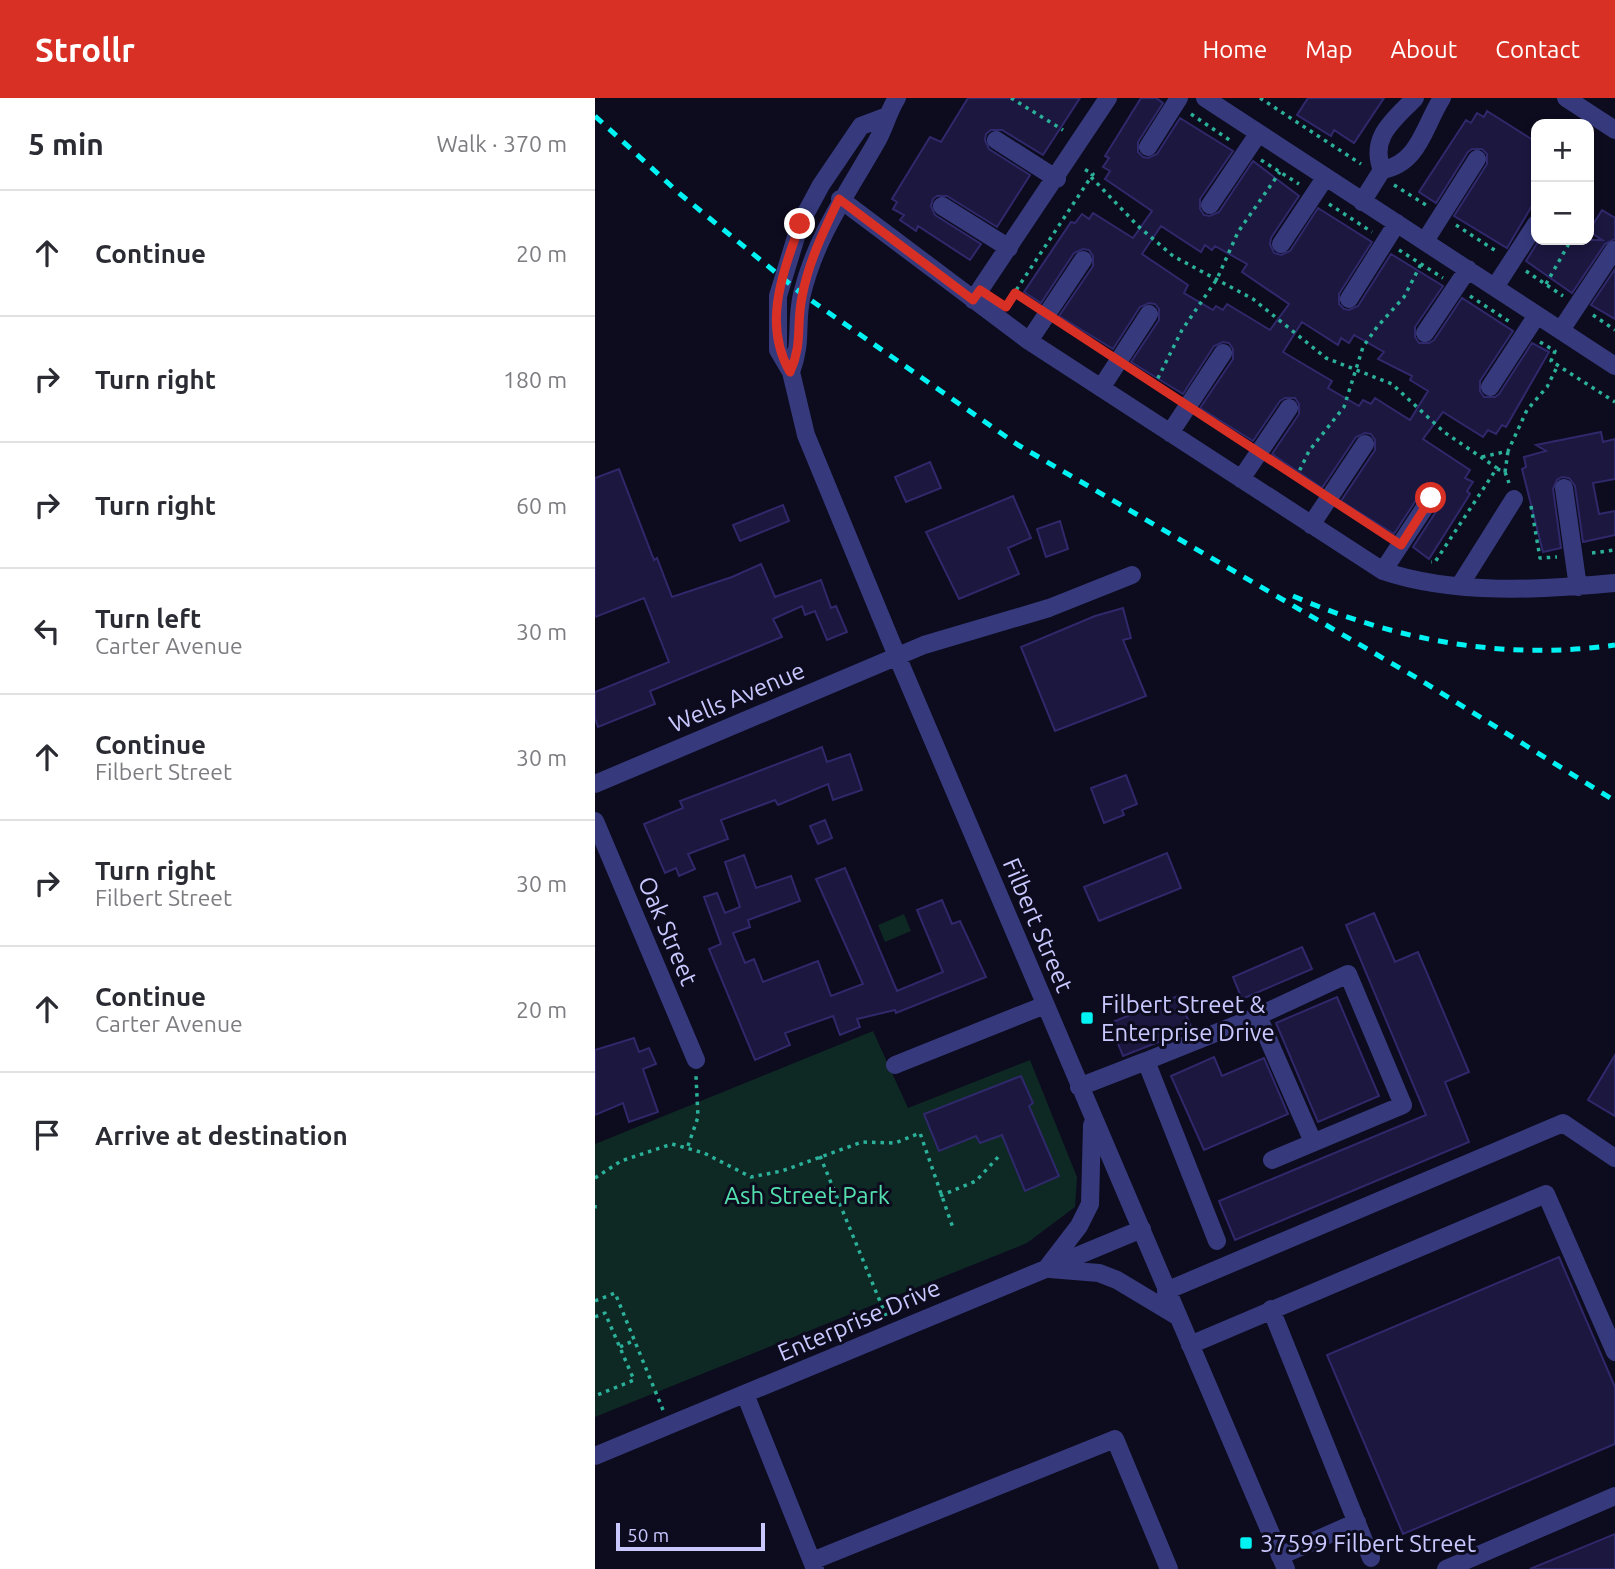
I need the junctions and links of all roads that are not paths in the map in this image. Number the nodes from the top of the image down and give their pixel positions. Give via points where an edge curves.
1 (897, 98) edge
2 (1179, 98) edge
3 (1205, 98) edge
4 (1442, 98) edge
5 (1566, 98) edge
6 (1413, 99) edge
7 (1100, 101) edge
8 (1432, 116) junction
9 (885, 117) junction
10 (1615, 130) edge
11 (1258, 134) junction
12 (996, 140) dead end
13 (1148, 147) dead end
14 (1477, 159) dead end
15 (1382, 170) junction
16 (1057, 178) junction
17 (1325, 178) junction
18 (839, 199) junction
19 (1362, 202) junction
20 (941, 205) dead end
21 (1210, 205) dead end
22 (1397, 223) junction
23 (1531, 232) edge
24 (1425, 241) junction
25 (1282, 244) dead end
26 (1009, 248) junction
27 (1614, 250) edge
28 (1083, 260) dead end
29 (1468, 269) junction
30 (1495, 287) junction
31 (976, 295) junction
32 (1349, 299) dead end
33 (1149, 314) dead end
34 (1537, 315) junction
35 (1561, 330) junction
36 (1425, 333) dead end
37 (1029, 341) junction
38 (1223, 353) dead end
39 (1615, 366) edge
40 (790, 372) junction
41 (1490, 387) dead end
42 (1101, 388) junction
43 (1289, 408) dead end
44 (1170, 433) junction
45 (1365, 444) dead end
46 (1241, 479) junction
47 (1564, 488) dead end
48 (1431, 498) dead end
49 (1514, 499) dead end
50 (1311, 525) junction
51 (1383, 572) junction
52 (1132, 575) dead end
53 (1615, 583) edge
54 (1461, 585) junction
55 (1579, 587) junction
56 (897, 656) junction
57 (595, 783) edge
58 (595, 821) edge
59 (1045, 1005) junction
60 (1258, 1016) junction
61 (696, 1059) road end
62 (1146, 1062) junction
63 (895, 1065) dead end
64 (1079, 1087) junction
65 (1092, 1116) junction
66 (1313, 1142) junction
67 (1615, 1158) edge
68 (1272, 1160) dead end
69 (1142, 1229) junction
70 (1217, 1241) dead end
71 (1046, 1269) junction
72 (1166, 1291) junction
73 (1271, 1309) junction
74 (1177, 1315) junction
75 (1190, 1345) junction
76 (1615, 1352) edge
77 (745, 1394) junction
78 (595, 1456) edge
79 (1615, 1496) edge
80 (1357, 1522) junction
81 (1371, 1558) dead end
82 (1283, 1562) edge
83 (813, 1565) edge
84 (1169, 1569) edge
85 (1446, 1569) edge

1 - 9 street
2 - 13 street
3 - 11 street
4 - 8 street
5 - 10 street
6 - 8 street via 1422,113
6 - 15 street via 1381,138 1376,155
7 - 16 street
8 - 15 street via 1409,159 1397,168
9 - 18 street via 878,138
9 - 40 street, Filbert Street via 861,126 800,224 778,296 778,350
11 - 17 street
11 - 21 street
12 - 16 street
14 - 24 street
15 - 19 street
16 - 26 street
17 - 19 street
17 - 25 street
18 - 31 street
18 - 40 street via 822,233 802,294 800,349
19 - 22 street
20 - 26 street
22 - 24 street
22 - 32 street
23 - 30 street
24 - 29 street
26 - 31 street
27 - 35 street
28 - 37 street
29 - 30 street
29 - 36 street
30 - 34 street
31 - 37 street
33 - 42 street
34 - 35 street
34 - 41 street
35 - 39 street
37 - 42 street
38 - 44 street
40 - 56 street, Filbert Street via 806,435
42 - 44 street
43 - 46 street
44 - 46 street
45 - 50 street
46 - 50 street
47 - 55 street
48 - 51 street
49 - 54 street
50 - 51 street
51 - 54 street
52 - 56 street, Wells Avenue via 1049,608
53 - 55 street
54 - 55 street via 1543,591
56 - 57 street, Wells Avenue
56 - 59 street, Filbert Street
58 - 61 street, Oak Street
59 - 63 street
59 - 64 street, Filbert Street
60 - 62 street
60 - 66 street
60 - 66 street via 1348,974 1403,1105
62 - 64 street
62 - 70 street
64 - 65 street, Filbert Street
65 - 69 street, Filbert Street
65 - 71 street via 1090,1204
66 - 68 street
67 - 72 street via 1563,1123
69 - 71 street, Enterprise Drive
69 - 72 street, Filbert Street
71 - 74 street via 1099,1273
71 - 77 street, Enterprise Drive
72 - 74 street, Filbert Street
73 - 75 street
73 - 76 street via 1546,1194
73 - 80 street
74 - 75 street, Filbert Street
75 - 82 street, Filbert Street
77 - 78 street, Enterprise Drive
77 - 83 street
79 - 85 street
80 - 81 street
80 - 82 street
83 - 84 street via 1115,1439

